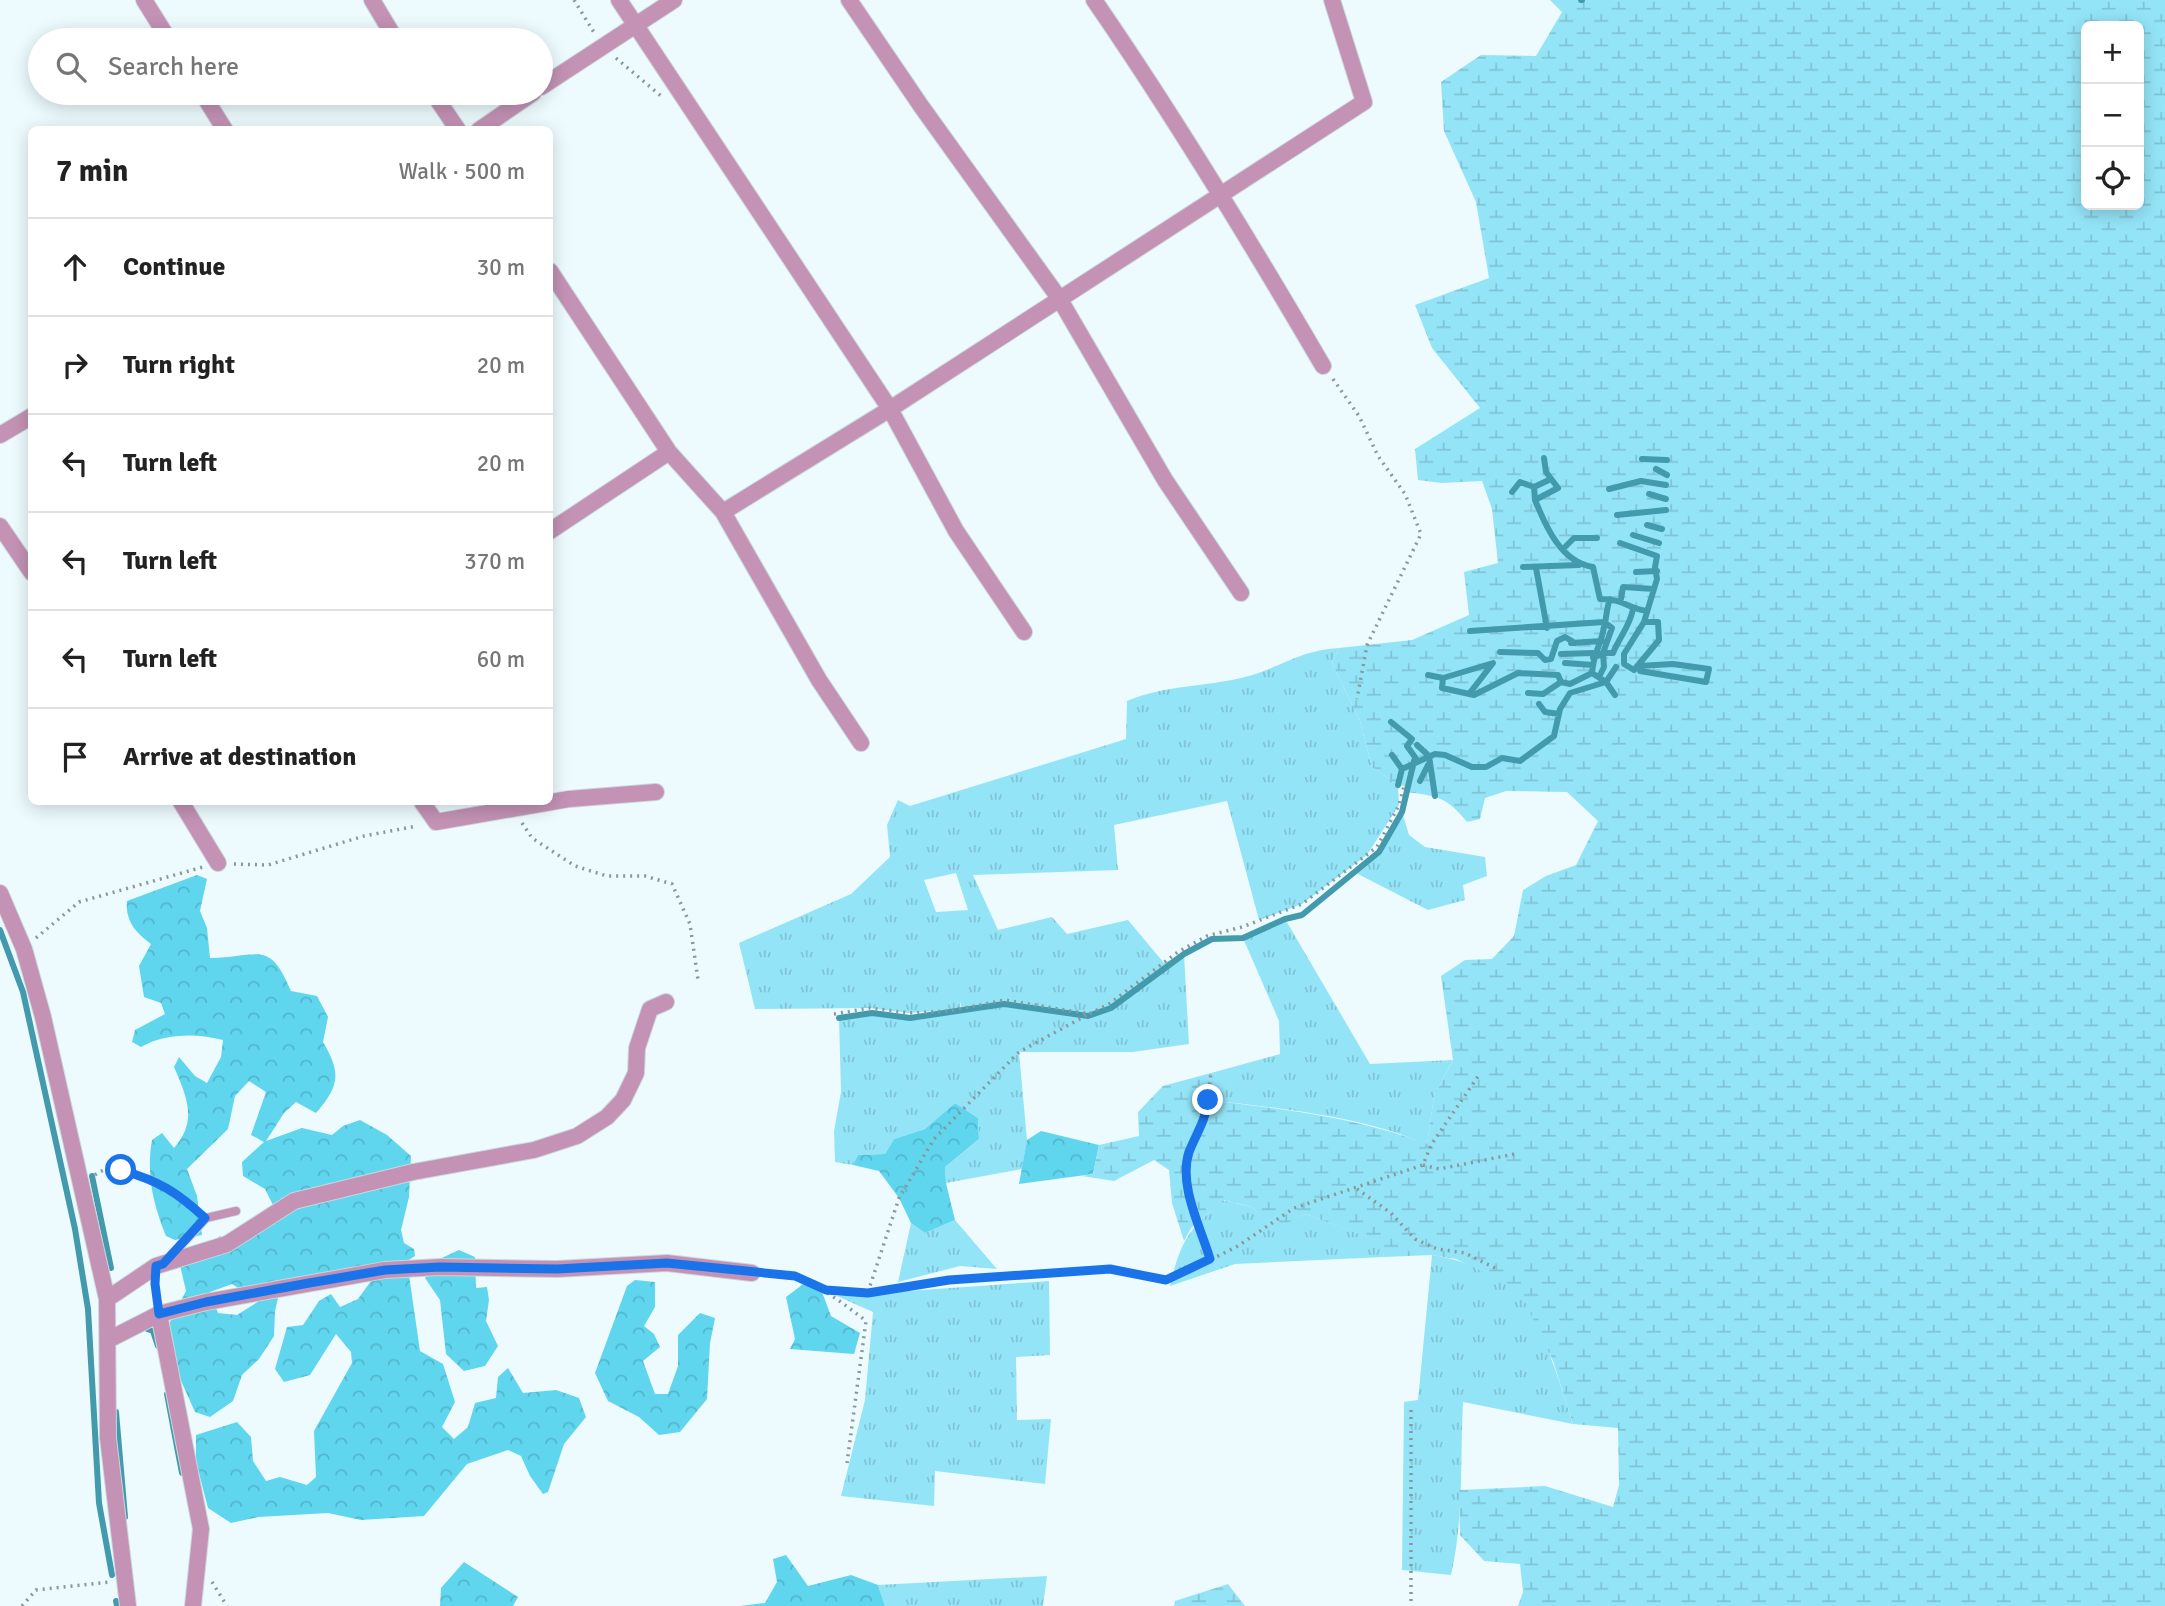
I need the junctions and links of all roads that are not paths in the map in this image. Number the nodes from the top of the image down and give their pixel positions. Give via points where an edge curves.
1 (144, 0) edge
2 (372, 0) edge
3 (619, 0) edge
4 (674, 0) edge
5 (849, 0) edge
6 (1094, 0) edge
7 (1332, 0) edge
8 (636, 24) junction
9 (162, 28) edge
10 (389, 28) edge
11 (553, 79) edge
12 (209, 105) edge
13 (441, 105) edge
14 (516, 105) edge
15 (223, 126) edge
16 (455, 126) edge
17 (486, 126) edge
18 (1221, 192) junction
19 (553, 276) edge
20 (1059, 298) junction
21 (1323, 366) road end
22 (890, 409) junction
23 (28, 418) edge
24 (0, 435) edge
25 (669, 452) junction
26 (723, 512) junction
27 (0, 526) edge
28 (553, 529) edge
29 (28, 567) edge
30 (1241, 593) dead end
31 (1024, 632) dead end
32 (861, 743) dead end
33 (656, 792) dead end
34 (553, 802) edge
35 (183, 805) edge
36 (424, 805) edge
37 (542, 805) edge
38 (218, 863) dead end
39 (0, 893) edge
40 (666, 1002) dead end
41 (236, 1211) dead end
42 (163, 1264) junction
43 (752, 1273) road end
44 (107, 1299) junction
45 (159, 1314) junction
46 (108, 1340) junction
47 (128, 1606) edge
48 (193, 1606) edge

1 - 9 street
2 - 10 street
3 - 8 street
4 - 8 street
5 - 20 street
6 - 18 street
7 - 18 street via 1364,102
8 - 11 street
8 - 22 street
12 - 15 street
13 - 16 street
14 - 17 street
18 - 20 street
18 - 21 street
19 - 25 street
20 - 22 street
20 - 30 street via 1165,480
22 - 26 street
22 - 31 street via 956,531
23 - 24 street
25 - 26 street
25 - 28 street
26 - 32 street via 819,680
27 - 29 street
33 - 34 street
35 - 38 street
36 - 37 street via 436,822
39 - 44 street via 43,1017
40 - 42 street via 650,1009 637,1048 636,1073 624,1100 577,1136 534,1150 413,1172 294,1201 227,1244
41 - 42 lane via 205,1218
42 - 44 street
43 - 45 street via 667,1263 385,1270
44 - 46 street
45 - 46 street
45 - 48 street via 201,1529
46 - 47 street via 108,1438

